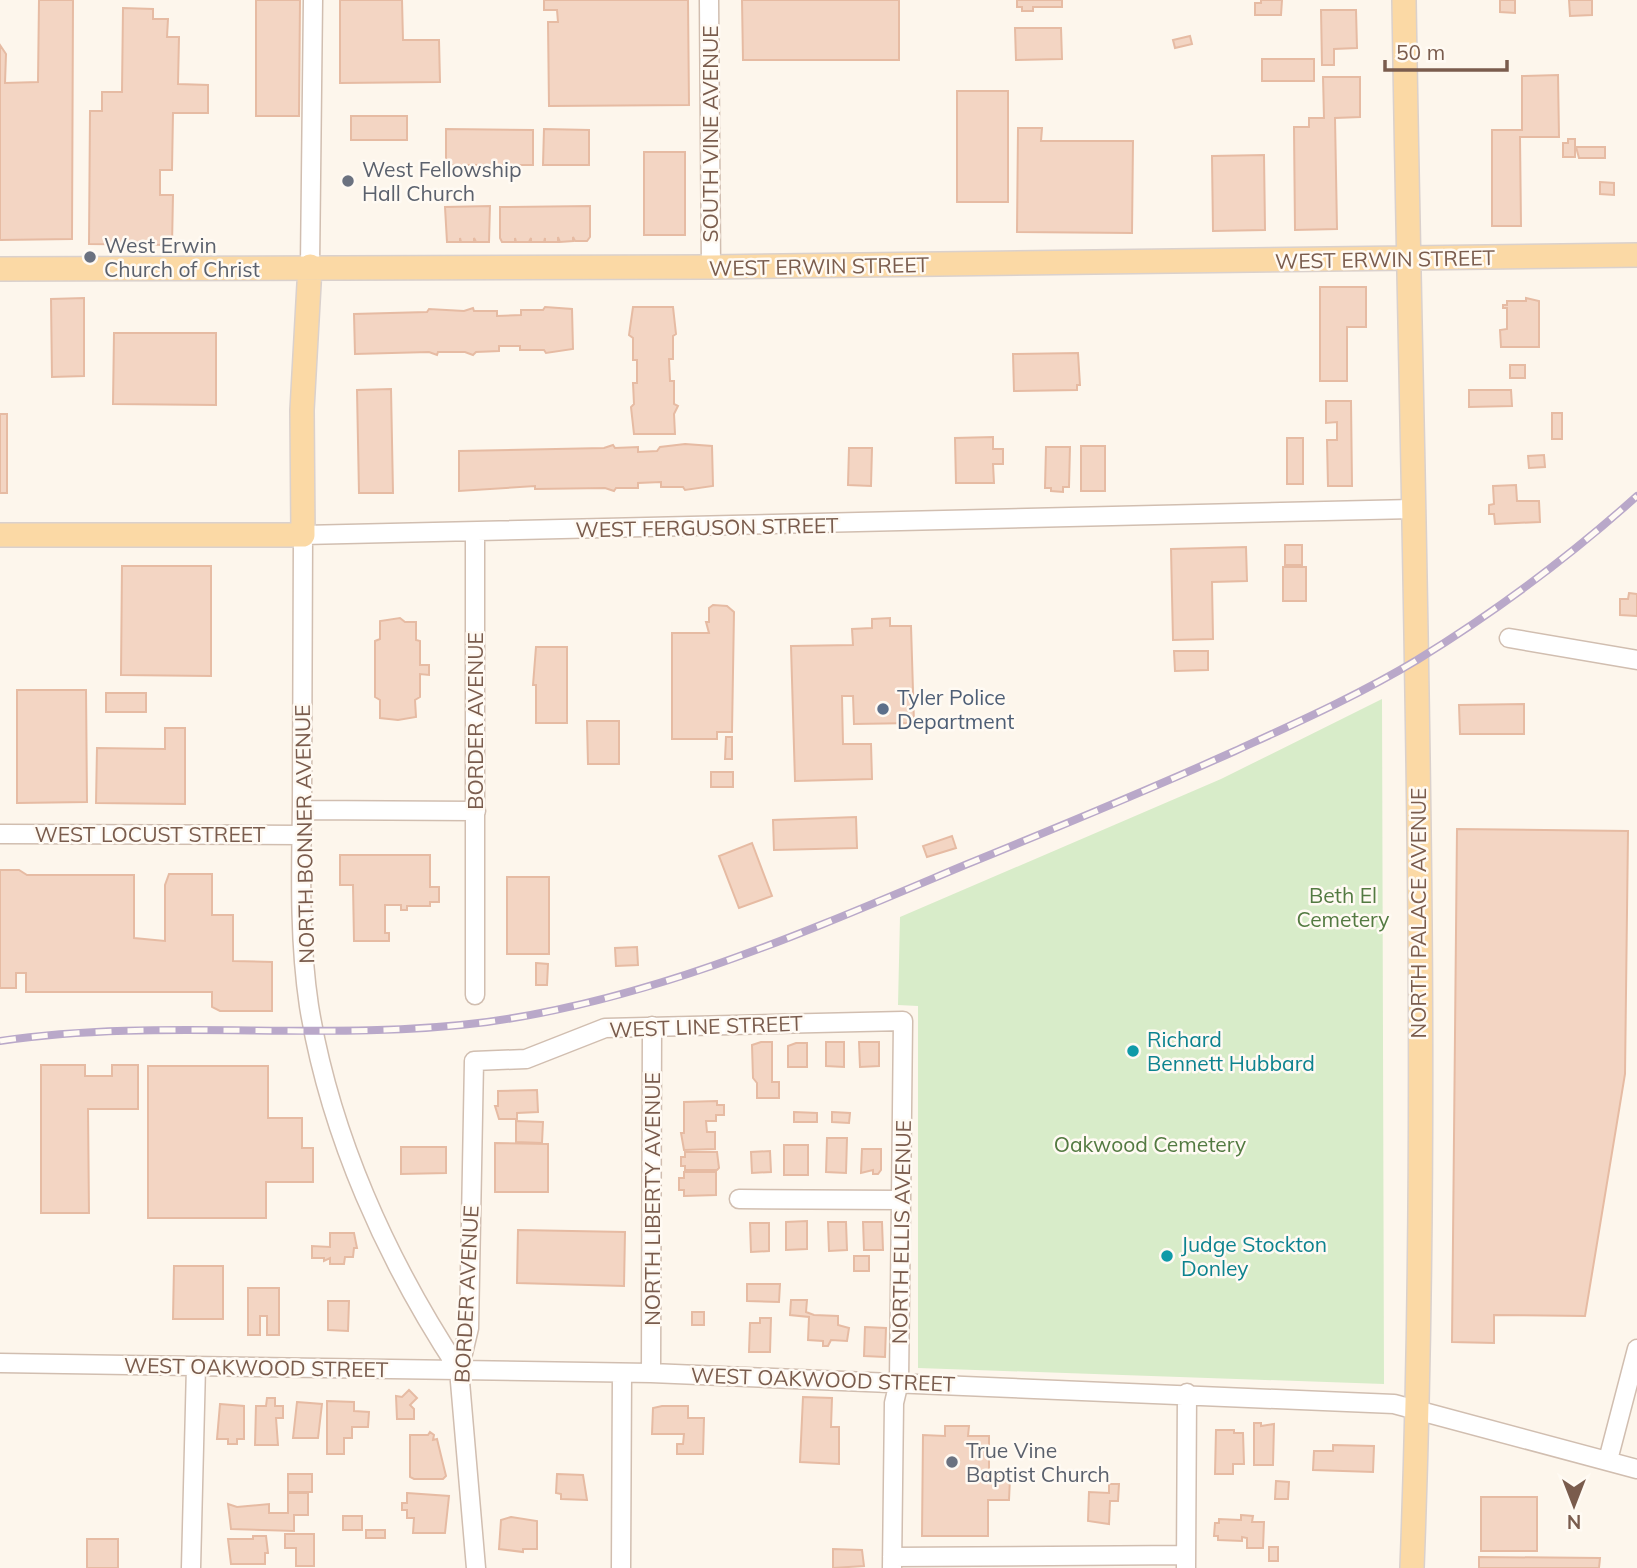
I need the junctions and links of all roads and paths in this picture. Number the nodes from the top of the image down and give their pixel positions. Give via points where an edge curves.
1 (313, 0) edge
2 (709, 0) edge
3 (1404, 0) edge
4 (1637, 255) edge
5 (1408, 259) junction
6 (310, 266) junction
7 (711, 267) junction
8 (0, 269) edge
9 (1413, 509) junction
10 (475, 532) junction
11 (0, 535) edge
12 (303, 536) junction
13 (1509, 638) dead end
14 (1637, 660) edge
15 (302, 810) junction
16 (476, 811) junction
17 (0, 834) edge
18 (301, 835) junction
19 (475, 995) dead end
20 (902, 1021) joint
21 (652, 1026) junction
22 (474, 1061) joint
23 (739, 1199) dead end
24 (901, 1200) junction
25 (1637, 1349) edge
26 (0, 1363) edge
27 (196, 1366) junction
28 (459, 1370) junction
29 (651, 1373) junction
30 (622, 1374) junction
31 (899, 1382) junction
32 (1632, 1386) edge
33 (1187, 1394) junction
34 (1418, 1409) junction
35 (1608, 1460) junction
36 (1637, 1469) edge
37 (1186, 1561) edge
38 (892, 1563) edge
39 (191, 1568) edge
40 (476, 1568) edge
41 (621, 1568) edge
42 (1412, 1568) edge

1 - 6 street
2 - 7 street, SOUTH VINE AVENUE
3 - 5 main road, NORTH PALACE AVENUE
4 - 5 main road, WEST ERWIN STREET
5 - 7 main road, WEST ERWIN STREET
5 - 9 main road, NORTH PALACE AVENUE
6 - 7 main road, WEST ERWIN STREET
6 - 8 main road, WEST ERWIN STREET
6 - 12 main road, NORTH BONNER AVENUE via 302,410
9 - 10 street, WEST FERGUSON STREET
9 - 34 main road, NORTH PALACE AVENUE via 1419,870
10 - 12 street, WEST FERGUSON STREET
10 - 16 street, BORDER AVENUE
11 - 12 main road, WEST FERGUSON STREET
12 - 15 street, NORTH BONNER AVENUE
13 - 14 street
15 - 16 street
15 - 18 street, NORTH BONNER AVENUE
16 - 19 street, BORDER AVENUE
17 - 18 street, WEST LOCUST STREET
18 - 28 street, NORTH BONNER AVENUE via 301,911 309,1004 336,1112 407,1288
20 - 21 street, WEST LINE STREET
20 - 24 street, NORTH ELLIS AVENUE
21 - 22 street, WEST LINE STREET via 594,1030 526,1059
21 - 29 street, NORTH LIBERTY AVENUE
22 - 28 street, BORDER AVENUE via 469,1328
23 - 24 street
24 - 31 street, NORTH ELLIS AVENUE
25 - 32 street
26 - 27 street, WEST OAKWOOD STREET
27 - 28 street, WEST OAKWOOD STREET
27 - 39 street
28 - 30 street, WEST OAKWOOD STREET
28 - 40 street, BORDER AVENUE
29 - 30 street, WEST OAKWOOD STREET
29 - 31 street, WEST OAKWOOD STREET
30 - 41 street
31 - 33 street, WEST OAKWOOD STREET
31 - 38 street, NORTH ELLIS AVENUE via 894,1403
32 - 35 street
33 - 34 street, WEST OAKWOOD STREET
33 - 37 street
34 - 35 street, WEST OAKWOOD STREET
34 - 42 main road, NORTH PALACE AVENUE
35 - 36 street, WEST OAKWOOD STREET
37 - 38 street

